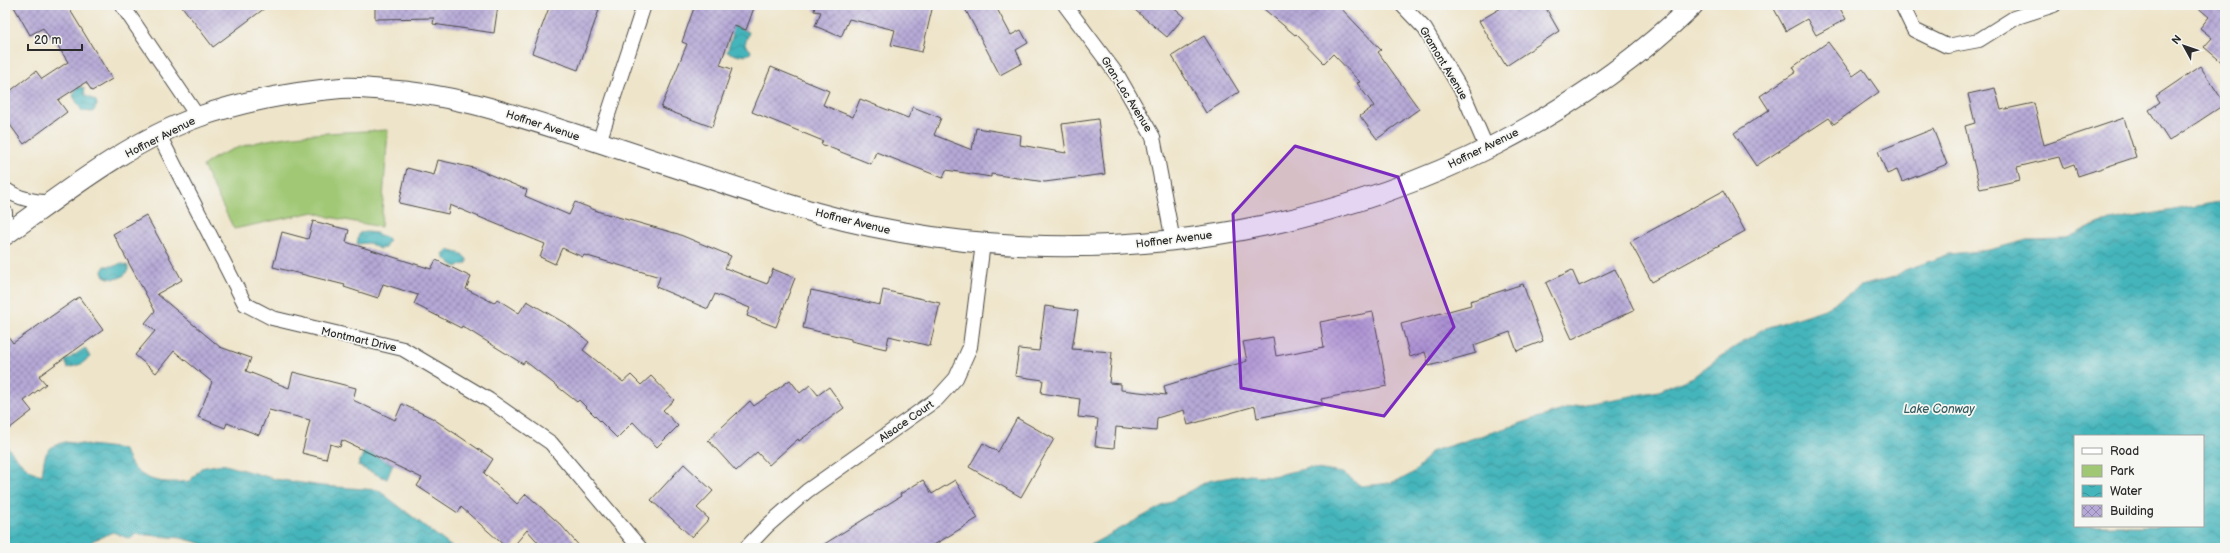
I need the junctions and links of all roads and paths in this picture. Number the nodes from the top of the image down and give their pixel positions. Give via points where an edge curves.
1 (122, 5) edge
2 (644, 5) edge
3 (1065, 5) edge
4 (1402, 5) edge
5 (1693, 5) edge
6 (1902, 5) edge
7 (2054, 5) edge
8 (198, 117) junction
9 (159, 135) junction
10 (599, 142) junction
11 (1487, 149) junction
12 (5, 189) edge
13 (50, 203) junction
14 (5, 212) edge
15 (5, 217) edge
16 (5, 235) edge
17 (1174, 241) junction
18 (983, 243) junction
19 (640, 548) edge
20 (746, 548) edge

1 - 8 street
2 - 10 street
3 - 17 street, Gran-Lac Avenue via 1118,76 1153,137
4 - 11 street, Gramont Avenue via 1425,29 1452,74
5 - 11 main road, Hoffner Avenue via 1633,57 1565,105
6 - 7 street via 1914,30 1947,46 1979,40 2014,18
8 - 9 main road, Hoffner Avenue
8 - 10 main road, Hoffner Avenue via 270,98 345,88 398,91 477,104
9 - 13 main road, Hoffner Avenue via 112,161
9 - 19 street, Montmart Drive via 245,304 272,318 403,349 489,400 552,443
10 - 18 main road, Hoffner Avenue via 852,223 913,236
11 - 17 main road, Hoffner Avenue via 1423,177 1334,209 1270,226
12 - 13 street via 25,199
13 - 16 main road, Hoffner Avenue
14 - 15 street
17 - 18 main road, Hoffner Avenue via 1108,246
18 - 20 street, Alsace Court via 970,347 956,378 937,399 807,491 766,526

